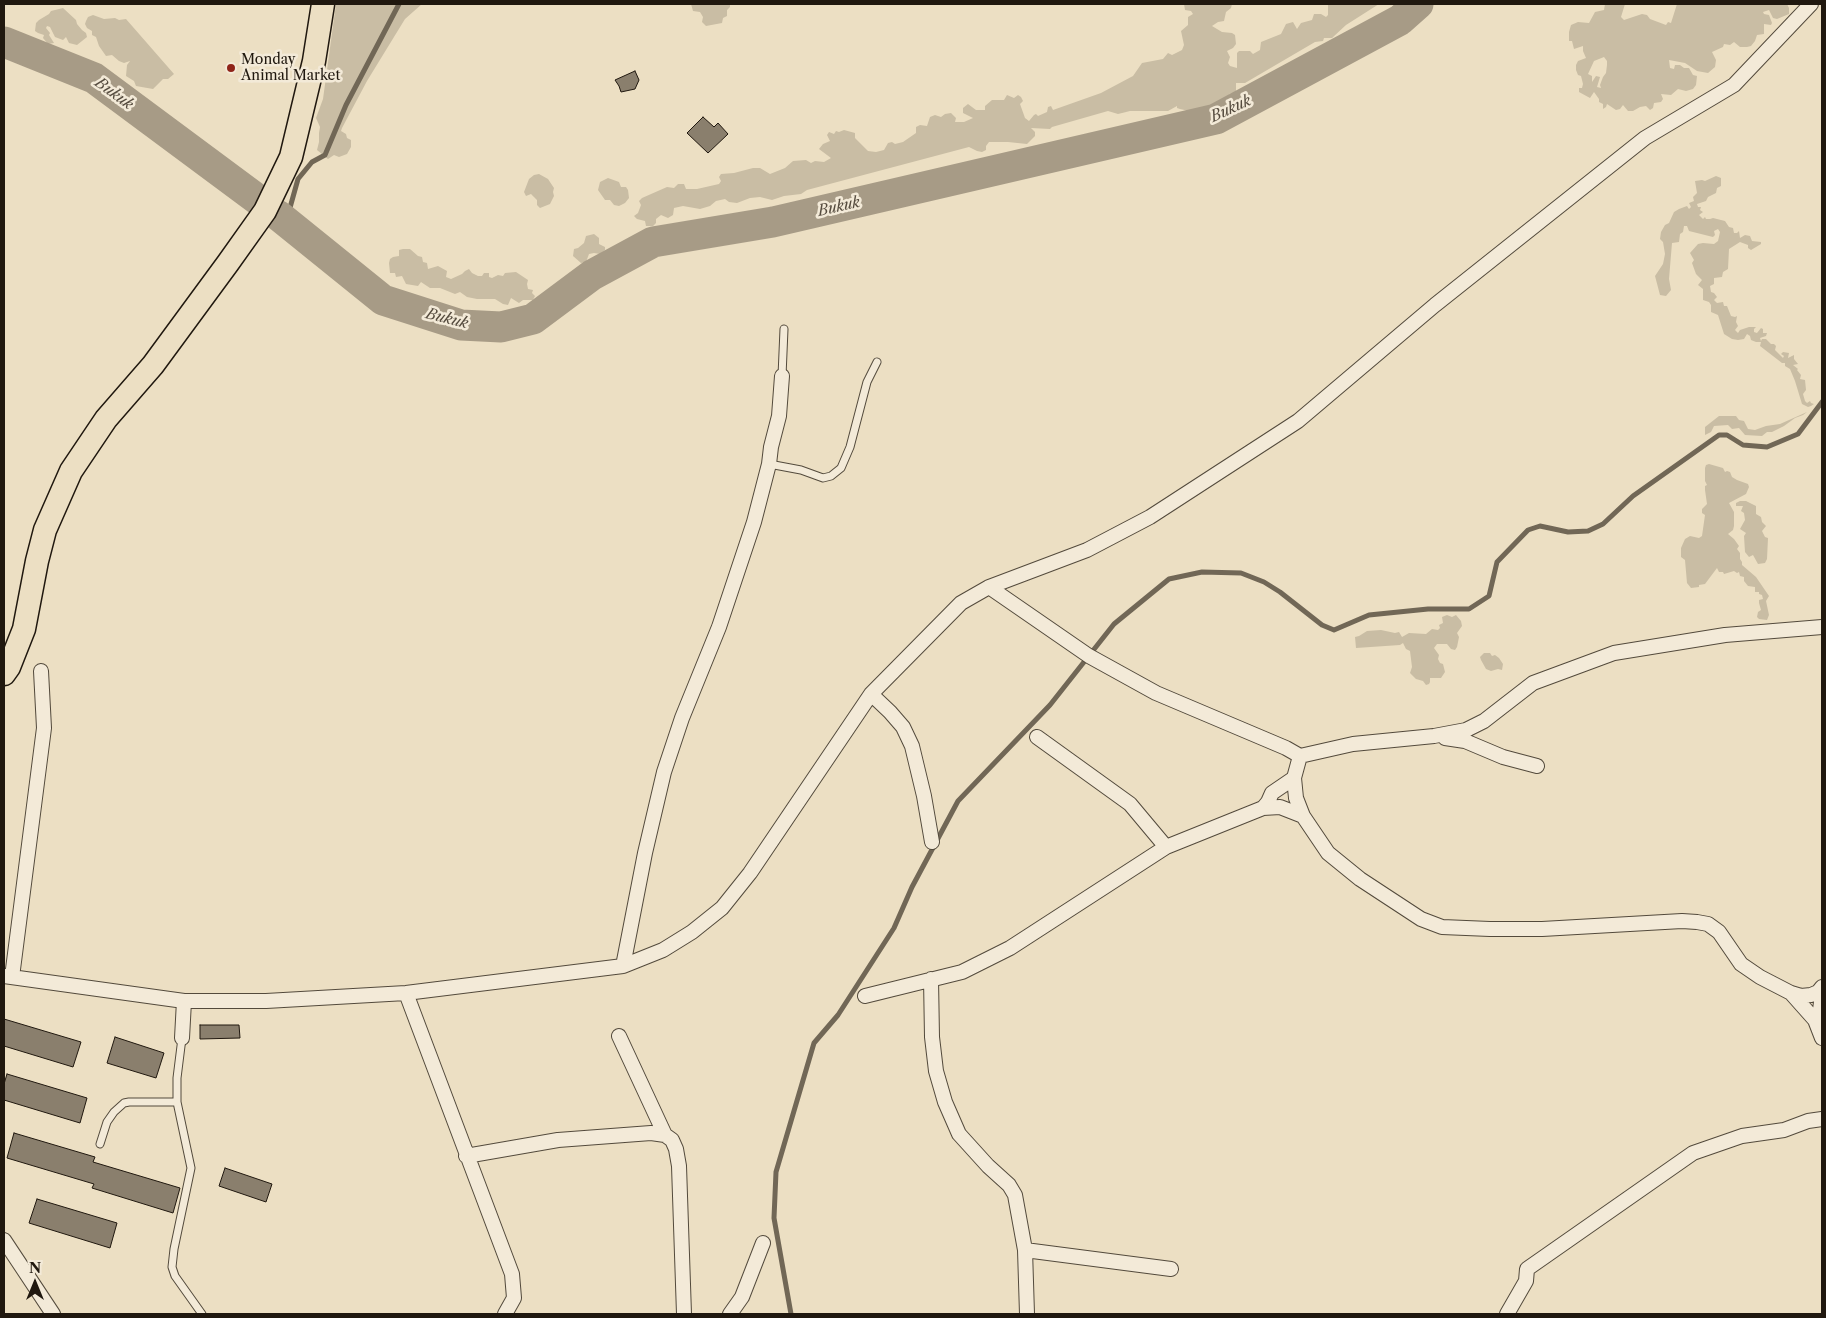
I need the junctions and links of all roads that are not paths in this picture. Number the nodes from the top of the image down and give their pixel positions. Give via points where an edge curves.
1 (323, 4) edge
2 (1811, 4) edge
3 (784, 329) dead end
4 (877, 362) dead end
5 (782, 376) joint
6 (769, 464) junction
7 (989, 587) junction
8 (1822, 627) edge
9 (41, 671) dead end
10 (4, 674) edge
11 (870, 694) junction
12 (1434, 736) junction
13 (1037, 737) dead end
14 (1300, 756) junction
15 (1537, 766) dead end
16 (1294, 778) junction
17 (1263, 808) junction
18 (1303, 816) junction
19 (932, 842) dead end
20 (1166, 847) junction
21 (623, 966) junction
22 (8, 976) edge
23 (930, 979) junction
24 (1822, 987) edge
25 (406, 993) junction
26 (1791, 994) junction
27 (1822, 994) edge
28 (865, 996) dead end
29 (184, 1001) junction
30 (1820, 1032) edge
31 (620, 1036) dead end
32 (182, 1038) joint
33 (177, 1102) junction
34 (1822, 1119) edge
35 (665, 1135) junction
36 (100, 1144) dead end
37 (466, 1156) junction
38 (4, 1240) edge
39 (763, 1243) dead end
40 (1025, 1250) junction
41 (1170, 1269) dead end
42 (53, 1314) edge
43 (202, 1314) edge
44 (505, 1314) edge
45 (684, 1314) edge
46 (730, 1314) edge
47 (1027, 1314) edge
48 (1507, 1314) edge

1 - 10 main road via 314,62 291,157 265,211 228,264 153,365 106,420 71,471 45,530 24,629
2 - 7 street via 1734,85 1645,138 1435,305 1298,421 1150,517 1087,550
3 - 5 lane
4 - 6 lane via 867,382 850,447 841,468 823,478
5 - 6 street via 779,416
6 - 21 street via 741,563 664,772
7 - 11 street via 961,603
7 - 14 street via 1089,656 1156,693
8 - 12 street via 1725,635 1614,653 1533,683 1484,721 1466,730
9 - 22 street via 44,728
11 - 19 street via 903,727 912,746
11 - 21 street via 750,873 722,908 663,950
12 - 14 street via 1353,744
12 - 15 street via 1465,741 1503,757
13 - 20 street via 1130,804
14 - 16 street
16 - 17 street via 1272,793
16 - 18 street via 1296,798
17 - 18 street via 1280,807
17 - 20 street
18 - 26 street via 1328,853 1360,879 1421,919 1442,927 1542,929 1682,921 1708,924 1719,932 1741,964
20 - 23 street via 1010,948 962,972
21 - 25 street
22 - 29 street
23 - 28 street
23 - 40 street via 936,1071 945,1102 959,1134 1015,1195
24 - 26 street via 1811,995
25 - 29 street via 266,1002
25 - 37 street
26 - 30 street via 1815,1020
27 - 30 street
29 - 32 street
31 - 35 street
32 - 33 lane
33 - 36 lane via 124,1103 107,1122
33 - 43 lane via 191,1168 172,1267
34 - 48 street via 1784,1130 1742,1136 1693,1153 1528,1269 1526,1280
35 - 37 street via 651,1133 558,1140
35 - 45 street via 672,1140 679,1166
37 - 44 street via 512,1274 514,1298
38 - 42 street
39 - 46 street via 742,1297
40 - 41 street
40 - 47 street

